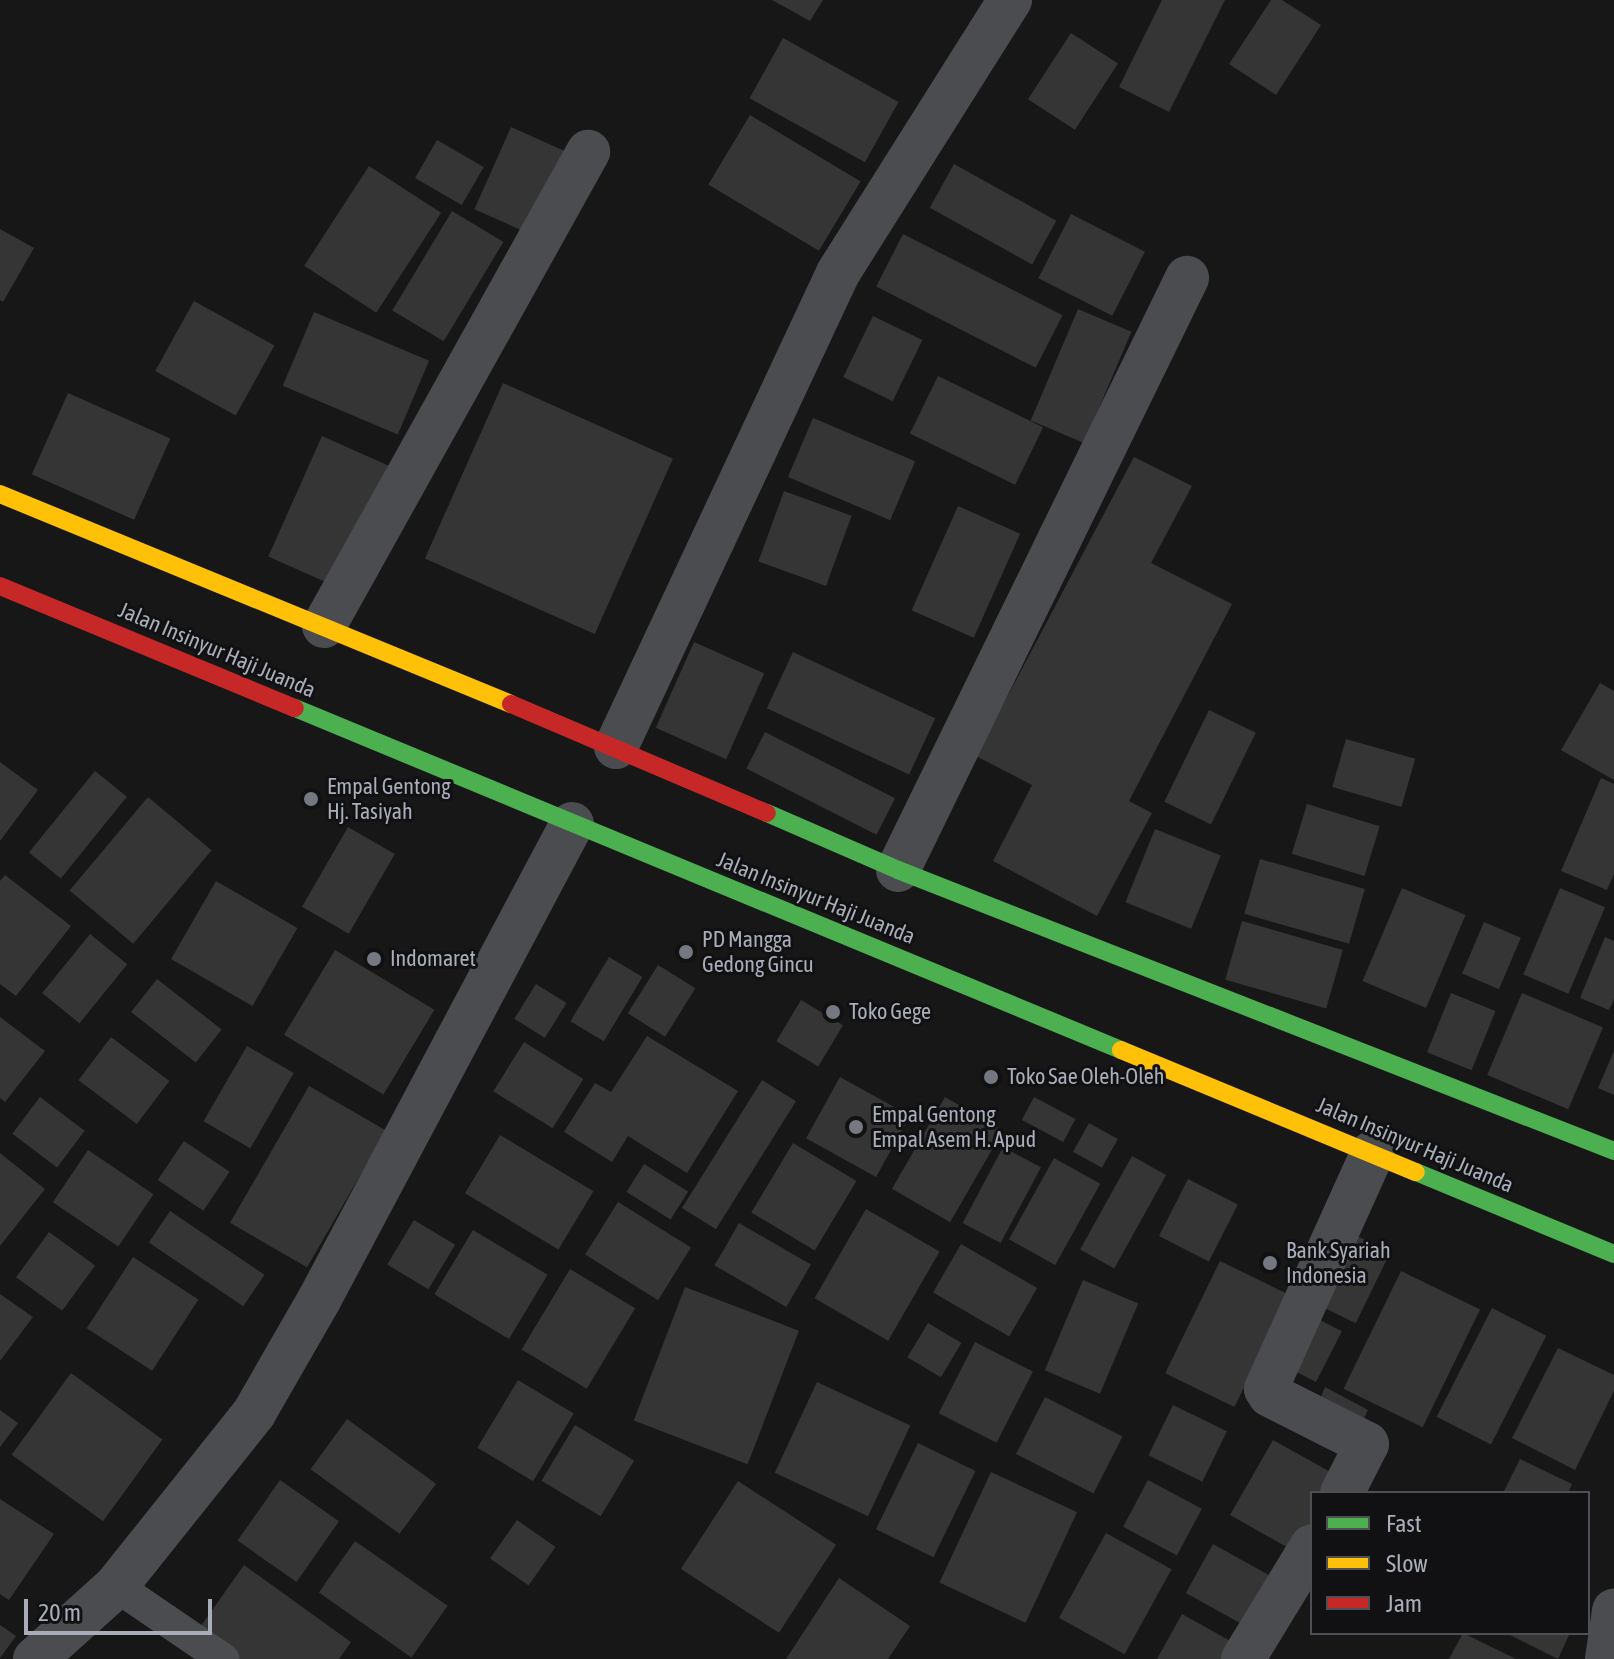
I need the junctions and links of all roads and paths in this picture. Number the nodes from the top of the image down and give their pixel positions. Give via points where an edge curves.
1 (1010, 0) edge
2 (588, 152) dead end
3 (1187, 278) dead end
4 (0, 494) edge
5 (0, 586) edge
6 (324, 626) junction
7 (616, 747) junction
8 (572, 824) junction
9 (898, 870) junction
10 (1614, 1151) edge
11 (1373, 1152) junction
12 (1614, 1254) edge
13 (1343, 1491) edge
14 (1310, 1549) edge
15 (116, 1586) junction
16 (1614, 1611) edge
17 (35, 1659) edge
18 (223, 1659) edge
19 (1243, 1659) edge
20 (1607, 1659) edge

1 - 7 street via 838,273
2 - 6 street
3 - 9 street
4 - 6 highway
5 - 8 highway, Jalan Insinyur Haji Juanda
6 - 7 highway
7 - 9 highway
8 - 11 highway, Jalan Insinyur Haji Juanda
8 - 15 street via 254,1413
9 - 10 highway
11 - 12 highway, Jalan Insinyur Haji Juanda
11 - 13 street via 1266,1389 1367,1444
14 - 19 street
15 - 17 street
15 - 18 lane
16 - 20 street

